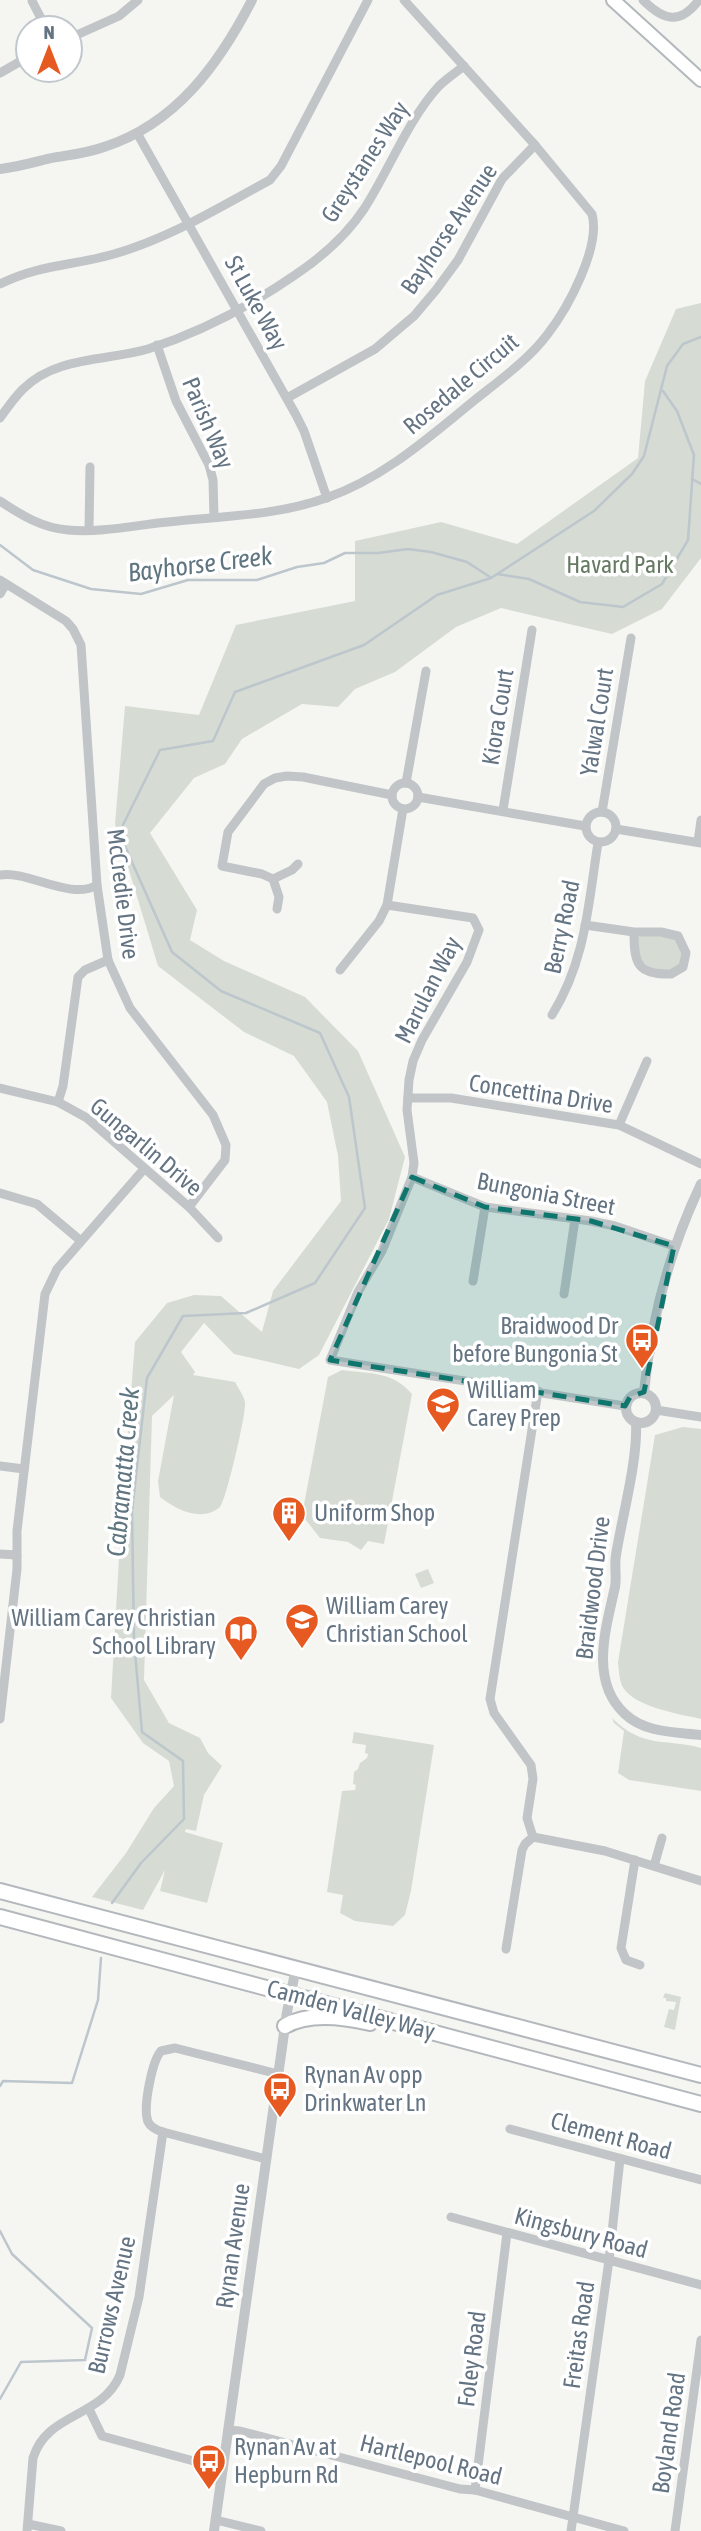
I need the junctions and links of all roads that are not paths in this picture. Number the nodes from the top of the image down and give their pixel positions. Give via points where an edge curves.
1 (138, 0) edge
2 (252, 0) edge
3 (368, 0) edge
4 (404, 0) edge
5 (613, 0) edge
6 (643, 0) edge
7 (699, 0) edge
8 (84, 32) edge
9 (464, 66) junction
10 (701, 80) edge
11 (137, 133) junction
12 (535, 145) junction
13 (0, 169) edge
14 (189, 224) junction
15 (0, 284) edge
16 (238, 310) junction
17 (157, 345) junction
18 (287, 398) junction
19 (0, 418) edge
20 (90, 467) dead end
21 (327, 498) junction
22 (0, 501) edge
23 (214, 517) junction
24 (89, 530) junction
25 (3, 582) edge
26 (0, 594) edge
27 (532, 630) dead end
28 (631, 638) dead end
29 (426, 671) dead end
30 (406, 783) junction
31 (392, 795) junction
32 (418, 797) junction
33 (402, 809) junction
34 (503, 810) junction
35 (602, 812) junction
36 (701, 820) edge
37 (585, 826) junction
38 (616, 829) junction
39 (598, 842) junction
40 (699, 843) edge
41 (298, 864) dead end
42 (0, 875) edge
43 (272, 879) junction
44 (97, 885) junction
45 (387, 905) junction
46 (277, 908) dead end
47 (585, 925) junction
48 (634, 932) junction
49 (108, 960) junction
50 (340, 970) dead end
51 (552, 1015) dead end
52 (648, 1061) dead end
53 (0, 1088) edge
54 (408, 1098) junction
55 (58, 1102) junction
56 (619, 1125) junction
57 (701, 1164) edge
58 (144, 1169) junction
59 (412, 1177) junction
60 (701, 1184) edge
61 (0, 1193) edge
62 (189, 1207) junction
63 (485, 1207) junction
64 (575, 1219) junction
65 (218, 1238) dead end
66 (81, 1241) junction
67 (674, 1246) junction
68 (473, 1281) dead end
69 (564, 1294) dead end
70 (538, 1391) junction
71 (644, 1392) junction
72 (625, 1406) junction
73 (656, 1410) junction
74 (701, 1417) edge
75 (636, 1422) junction
76 (0, 1466) edge
77 (24, 1469) junction
78 (0, 1554) edge
79 (17, 1555) junction
80 (4, 1656) edge
81 (0, 1719) edge
82 (701, 1735) edge
83 (533, 1837) junction
84 (662, 1838) dead end
85 (635, 1860) junction
86 (654, 1866) junction
87 (701, 1881) edge
88 (0, 1891) edge
89 (0, 1917) edge
90 (506, 1949) dead end
91 (640, 1965) dead end
92 (296, 1968) junction
93 (290, 1993) junction
94 (285, 2026) junction
95 (481, 2045) junction
96 (278, 2074) junction
97 (701, 2075) edge
98 (701, 2104) edge
99 (510, 2129) dead end
100 (163, 2132) junction
101 (266, 2159) junction
102 (621, 2159) junction
103 (701, 2180) edge
104 (451, 2217) dead end
105 (507, 2233) junction
106 (609, 2260) junction
107 (701, 2285) edge
108 (701, 2340) edge
109 (89, 2409) junction
110 (228, 2430) junction
111 (223, 2469) junction
112 (475, 2490) junction
113 (574, 2516) junction
114 (215, 2525) edge
115 (27, 2528) edge
116 (61, 2531) edge
117 (261, 2531) edge
118 (571, 2531) edge
119 (625, 2531) edge
120 (675, 2531) edge

1 - 8 street via 119,16
2 - 11 street via 198,85 172,110
3 - 14 street via 270,180
4 - 9 street, Rosedale Circuit
5 - 10 main road
6 - 7 street via 667,18 680,17
9 - 12 street, Rosedale Circuit
9 - 16 street, Greystanes Way via 439,86 423,107 350,228 296,275
11 - 13 street via 90,152
11 - 14 street, St Luke Way
12 - 18 street, Bayhorse Avenue via 502,179 458,260 414,316 375,349
12 - 21 street, Rosedale Circuit via 592,214 595,226 590,251 572,293 547,335 509,372 399,461
14 - 15 street via 151,242 43,267
14 - 16 street, St Luke Way
16 - 17 street, Greystanes Way
16 - 18 street, St Luke Way
17 - 19 street, Greystanes Way via 55,368 24,387
17 - 23 street, Parish Way via 176,401 209,465
18 - 21 street, St Luke Way via 304,430
20 - 24 street
21 - 23 street, Rosedale Circuit via 293,508
22 - 24 street, Rosedale Circuit via 49,527
23 - 24 street, Rosedale Circuit
25 - 26 street
25 - 44 street, McCredie Drive via 66,621 81,645
27 - 34 street, Kiora Court
28 - 35 street, Yalwal Court
29 - 30 street
30 - 31 street via 396,786
30 - 32 street via 415,788
31 - 33 street
31 - 43 street via 287,776 264,784 228,832 222,866
32 - 33 street via 410,808
32 - 34 street
33 - 45 street
34 - 37 street
35 - 37 street via 590,816
35 - 38 street via 613,818
36 - 40 street
37 - 39 street via 589,838
38 - 39 street via 607,842
38 - 40 street
39 - 47 street, Berry Road
41 - 43 street
42 - 44 street via 62,888
43 - 46 street via 279,897
44 - 49 street, McCredie Drive
45 - 50 street
45 - 54 street, Marulan Way via 473,918 479,926 467,962 413,1061
47 - 48 street
47 - 51 street, Berry Road via 573,977
48 - 48 street via 678,936 686,953 683,967 671,975 644,971 636,962
49 - 55 street via 78,978
49 - 62 street, McCredie Drive via 130,1008 213,1115 226,1145 225,1160
52 - 56 street
53 - 55 street, Gungarlin Drive
54 - 56 street, Concettina Drive via 451,1098
54 - 59 street, Marulan Way
55 - 58 street, Gungarlin Drive via 86,1118
56 - 57 street, Concettina Drive
58 - 62 street, Gungarlin Drive
58 - 66 street
59 - 63 street, Bungonia Street
59 - 70 street, Marulan Way via 330,1360
60 - 67 street
61 - 66 street via 37,1204
62 - 65 street, Gungarlin Drive
63 - 64 street, Bungonia Street
63 - 68 street
64 - 67 street, Bungonia Street via 615,1226
64 - 69 street
66 - 77 street via 57,1269 46,1294
67 - 71 street
70 - 72 street
70 - 83 street via 490,1699 494,1713 531,1765 527,1818
71 - 72 street via 630,1396
71 - 73 street via 652,1397
72 - 75 street via 627,1416
73 - 74 street
73 - 75 street via 649,1421
75 - 82 street, Braidwood Drive via 615,1561 604,1679 615,1703 636,1722
76 - 77 street
77 - 79 street
78 - 79 street
79 - 80 street
80 - 81 street
83 - 85 street
83 - 90 street via 522,1850
84 - 86 street
85 - 86 street
85 - 91 street via 621,1948 626,1960
86 - 87 street
88 - 92 main road, Camden Valley Way
89 - 93 main road, Camden Valley Way
92 - 93 street, Rynan Avenue
92 - 97 main road, Camden Valley Way
93 - 94 street, Rynan Avenue
93 - 95 main road, Camden Valley Way
94 - 95 main road via 302,2018 348,2019 443,2044
94 - 96 street, Rynan Avenue
95 - 98 main road, Camden Valley Way
96 - 100 street via 175,2048 161,2051 153,2067 147,2117
96 - 101 street, Rynan Avenue
99 - 102 street, Clement Road
100 - 101 street
100 - 109 street, Burrows Avenue via 139,2297 120,2375 108,2396
101 - 110 street, Rynan Avenue
102 - 103 street, Clement Road
102 - 106 street, Freitas Road
104 - 105 street, Kingsbury Road
105 - 106 street, Kingsbury Road
105 - 112 street, Foley Road
106 - 107 street, Kingsbury Road
106 - 113 street, Freitas Road
108 - 120 street, Boyland Road
109 - 111 street via 102,2436
109 - 115 street, Burrows Avenue via 52,2428 36,2448
110 - 111 street, Rynan Avenue
110 - 112 street, Hartlepool Road
111 - 114 street, Rynan Avenue
112 - 113 street, Hartlepool Road
113 - 118 street, Freitas Road
113 - 119 street, Hartlepool Road
114 - 117 street
115 - 116 street

